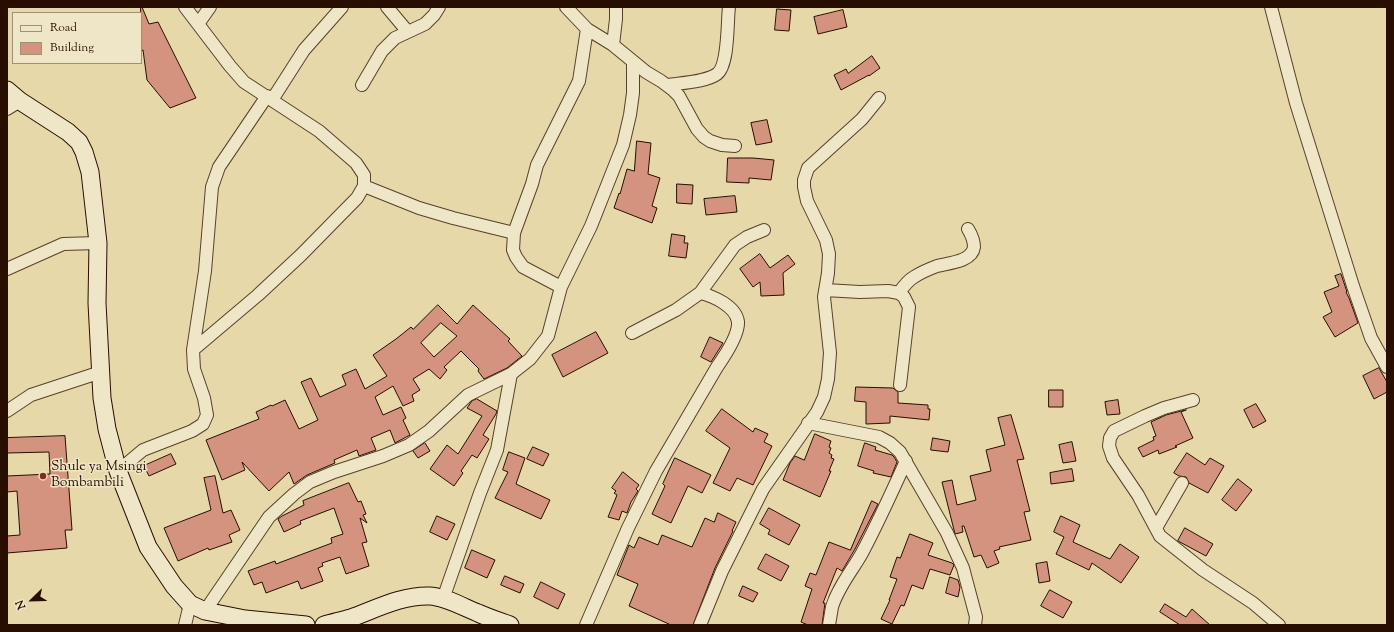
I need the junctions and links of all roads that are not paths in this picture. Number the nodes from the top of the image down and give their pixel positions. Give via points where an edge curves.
1 (185, 7) edge
2 (210, 7) edge
3 (342, 7) edge
4 (387, 7) edge
5 (439, 7) edge
6 (566, 7) edge
7 (616, 7) edge
8 (729, 7) edge
9 (1271, 7) edge
10 (198, 24) junction
11 (587, 29) junction
12 (408, 32) junction
13 (613, 45) junction
14 (633, 62) junction
15 (362, 85) dead end
16 (668, 85) junction
17 (7, 90) edge
18 (269, 98) junction
19 (879, 98) dead end
20 (14, 105) edge
21 (735, 146) dead end
22 (364, 186) junction
23 (968, 229) dead end
24 (764, 230) dead end
25 (514, 233) junction
26 (98, 242) junction
27 (7, 269) edge
28 (561, 287) junction
29 (825, 290) junction
30 (700, 293) junction
31 (899, 293) junction
32 (632, 333) dead end
33 (193, 350) junction
34 (1387, 367) edge
35 (100, 372) junction
36 (511, 374) junction
37 (900, 385) dead end
38 (1193, 400) dead end
39 (7, 411) edge
40 (808, 423) junction
41 (906, 461) junction
42 (118, 471) junction
43 (1182, 483) dead end
44 (1156, 528) junction
45 (443, 599) junction
46 (190, 604) junction
47 (205, 611) junction
48 (186, 625) edge
49 (306, 625) edge
50 (324, 625) edge
51 (510, 625) edge
52 (586, 625) edge
53 (700, 625) edge
54 (829, 625) edge
55 (975, 625) edge
56 (1279, 625) edge

1 - 10 street
2 - 10 street
3 - 18 street via 304,50
4 - 12 street
5 - 12 street via 425,24
6 - 11 street
7 - 13 street
8 - 16 street via 725,55 721,69 704,79
9 - 34 street via 1296,103 1353,286 1371,338
10 - 18 street via 244,82
11 - 13 street
11 - 25 street via 579,81 537,165
12 - 15 street via 395,38 382,51
13 - 14 street
14 - 16 street
14 - 28 street via 633,93 623,145 591,226
16 - 21 street via 679,96 697,130 704,137 722,145
17 - 20 street
18 - 22 street via 320,131 356,163 364,175
18 - 33 street via 218,167 212,187
19 - 29 street via 862,119 808,168 804,180 808,201 826,240 829,254
20 - 26 street via 68,132 79,142 90,172
22 - 25 street via 419,208
22 - 33 street via 357,198 301,255
23 - 31 street via 974,247 967,257 937,266 914,277
24 - 30 street via 735,245
25 - 28 street via 513,250 523,267
26 - 27 street via 63,244
26 - 35 street
28 - 36 street via 548,336 530,359
29 - 31 street
29 - 40 street via 830,353 828,379 824,397
30 - 32 street via 676,310
30 - 52 street via 731,309 738,322 736,334 656,471
31 - 37 street via 909,307
33 - 42 street via 194,368 207,415 203,424 192,431 143,450
35 - 39 street via 31,395
35 - 42 street via 107,429
36 - 45 street via 497,450
36 - 47 street via 468,395 429,431 409,445 310,482 294,494 269,517
38 - 44 street via 1145,416 1114,431 1110,438 1109,446 1113,458
40 - 41 street via 879,437 890,443
40 - 53 street via 763,489 722,571
41 - 54 street via 884,510 832,606
41 - 55 street via 947,533 963,568 976,617
42 - 46 street via 148,548
43 - 44 street
44 - 56 street via 1160,536 1174,548 1253,603
45 - 50 street via 431,596 399,600
45 - 51 street
46 - 47 street
46 - 48 street
47 - 49 street via 245,619

